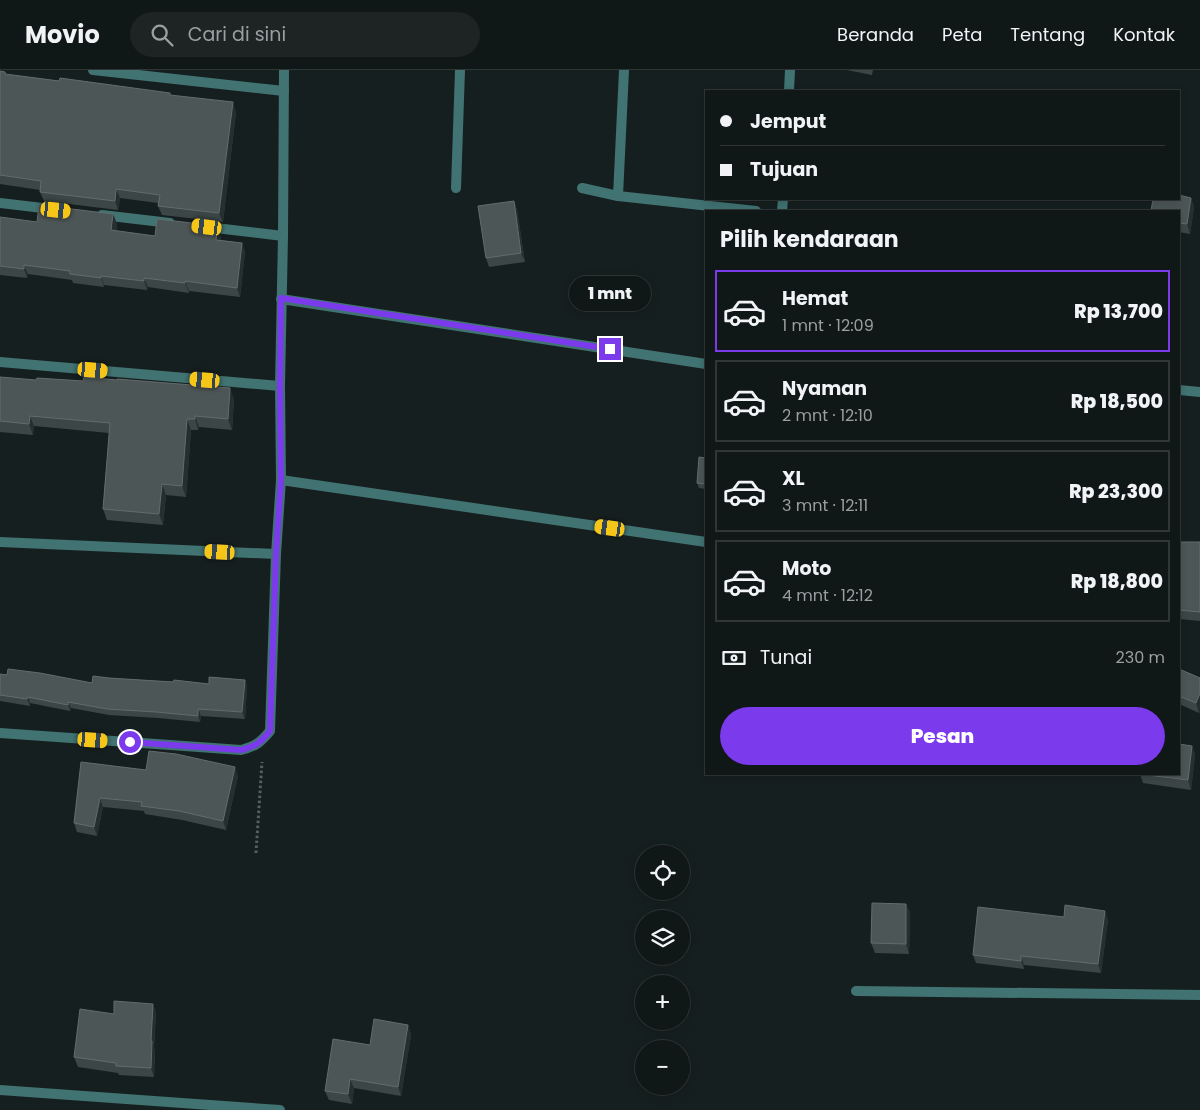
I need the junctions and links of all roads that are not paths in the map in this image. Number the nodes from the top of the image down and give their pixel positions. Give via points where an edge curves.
1 (93, 70) edge
2 (284, 70) edge
3 (460, 70) edge
4 (624, 70) edge
5 (790, 70) edge
6 (789, 90) edge
7 (284, 91) junction
8 (456, 188) dead end
9 (582, 188) dead end
10 (618, 196) junction
11 (0, 203) edge
12 (58, 210) edge
13 (747, 210) edge
14 (88, 213) edge
15 (175, 224) edge
16 (195, 226) edge
17 (282, 236) junction
18 (281, 298) junction
19 (0, 362) edge
20 (705, 364) edge
21 (280, 386) junction
22 (1180, 390) edge
23 (1200, 392) edge
24 (281, 480) junction
25 (0, 542) edge
26 (705, 542) edge
27 (276, 554) junction
28 (0, 733) edge
29 (856, 991) dead end
30 (1200, 995) edge
31 (0, 1090) edge
32 (280, 1110) edge

1 - 7 street
2 - 7 street
3 - 8 street
4 - 10 street
5 - 6 street
7 - 17 street
9 - 10 street
10 - 13 street
11 - 12 street
14 - 15 street
16 - 17 street
17 - 18 street
18 - 20 street
18 - 21 street
19 - 21 street
21 - 24 street
22 - 23 street
24 - 26 street
24 - 27 street
25 - 27 street
27 - 28 street via 270,731 253,747 241,750
29 - 30 street
31 - 32 street

